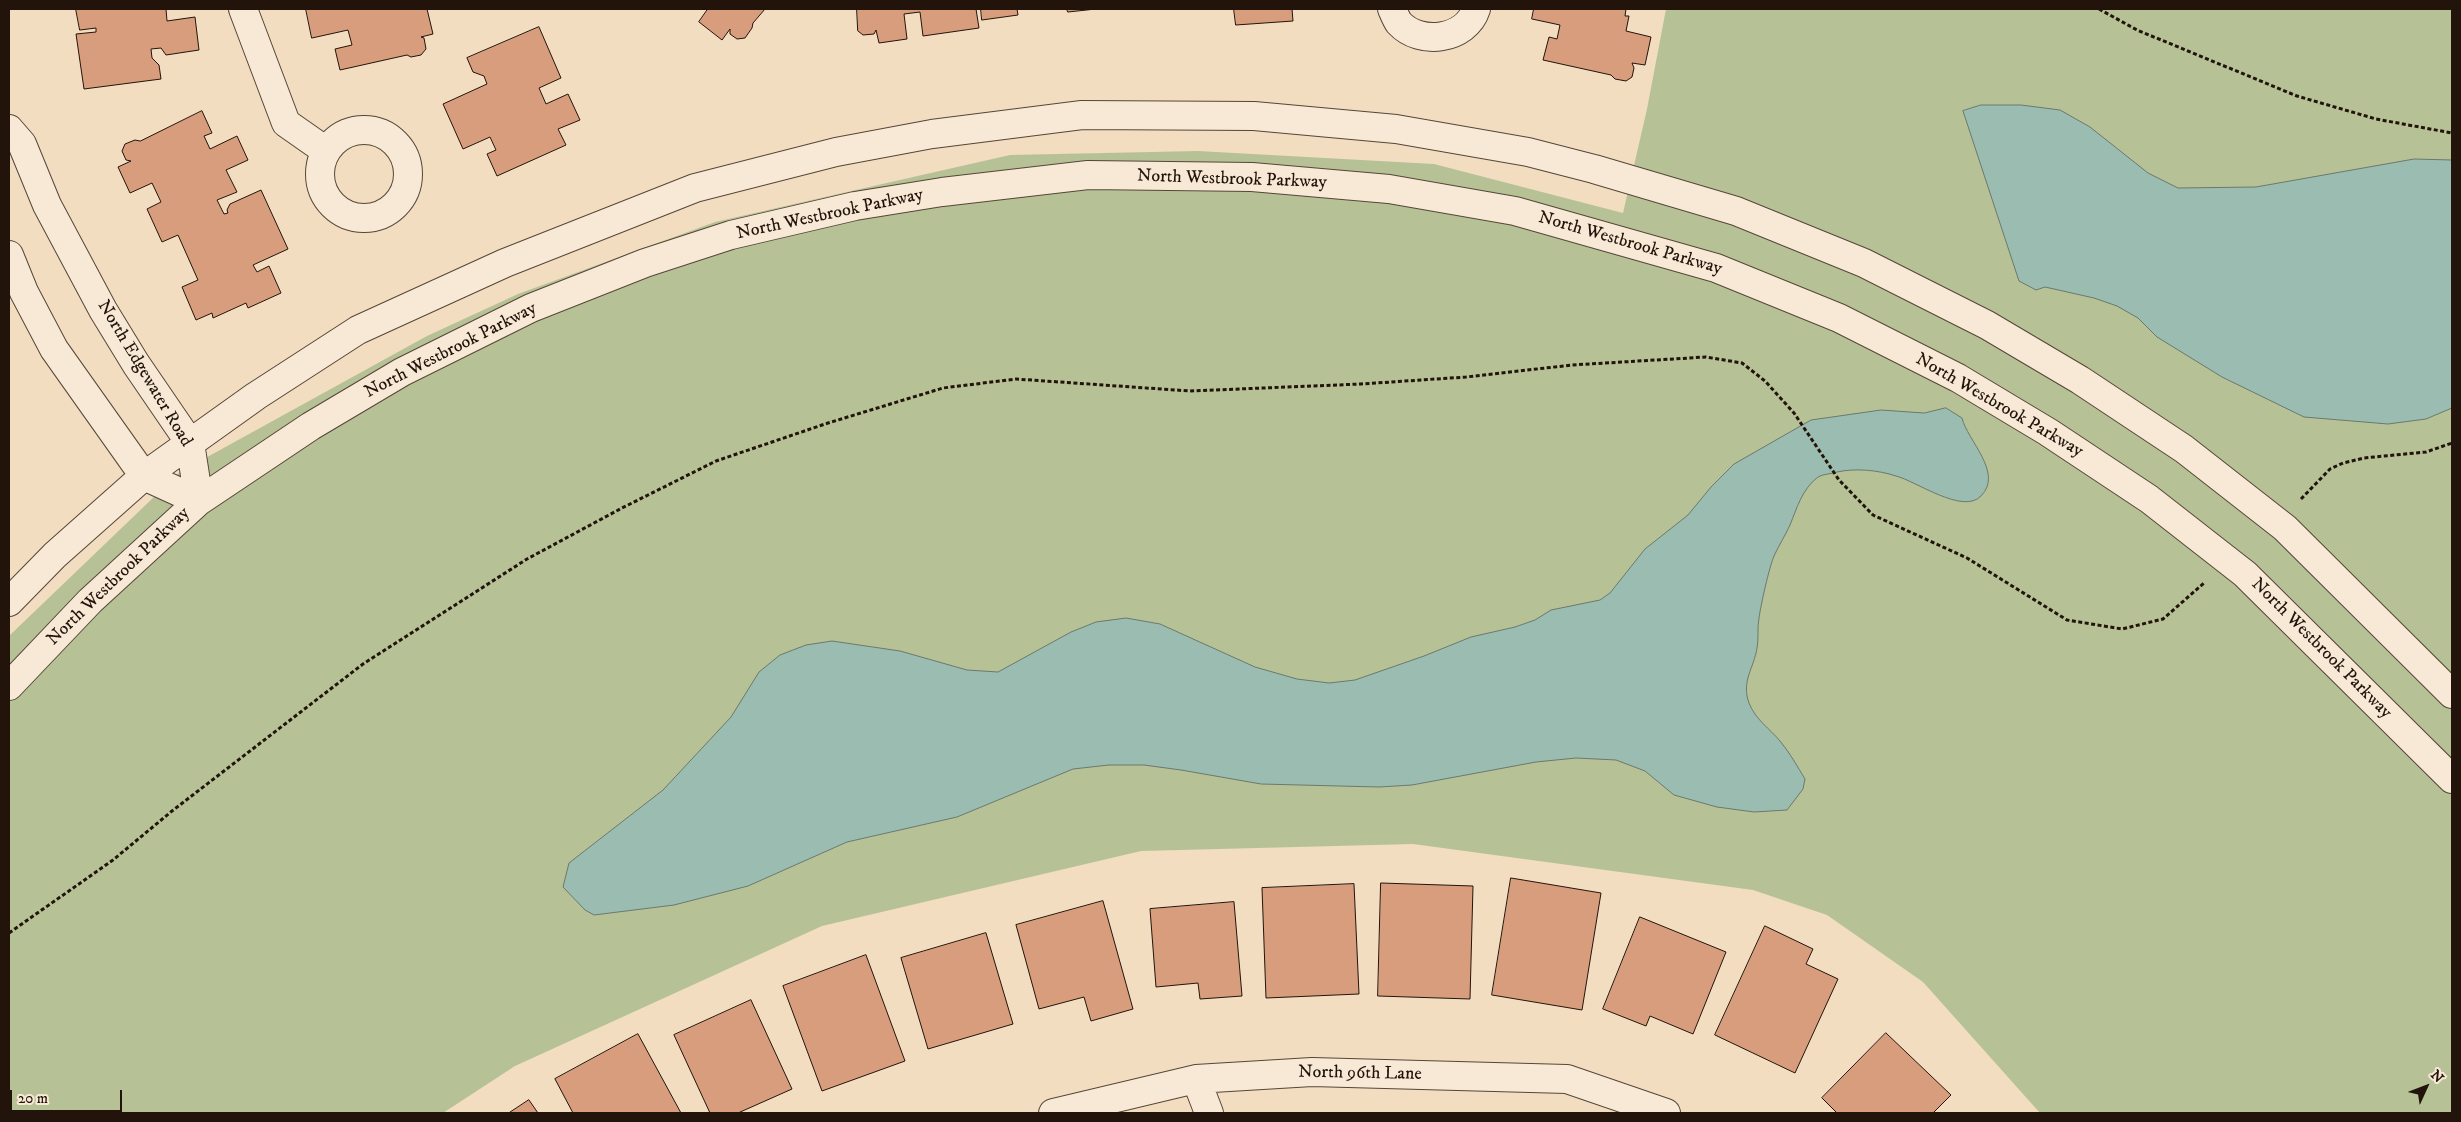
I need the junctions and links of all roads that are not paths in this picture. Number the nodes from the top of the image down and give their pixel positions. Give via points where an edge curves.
1 (243, 9) edge
2 (1392, 9) edge
3 (1476, 9) edge
4 (9, 129) edge
5 (326, 151) dead end
6 (9, 255) edge
7 (190, 443) junction
8 (144, 476) junction
9 (199, 501) junction
10 (9, 602) edge
11 (9, 686) edge
12 (2452, 694) edge
13 (2452, 779) edge
14 (1196, 1079) junction
15 (1052, 1113) edge
16 (1209, 1113) edge
17 (1666, 1113) edge

1 - 5 street via 286,123
2 - 3 street via 1399,23 1429,38 1457,31 1469,21
4 - 7 street, North Edgewater Road via 22,144 47,205 103,310
6 - 8 street via 54,349
7 - 8 street
7 - 9 street, North Edgewater Road
7 - 12 street via 358,330 505,263 695,188 836,152 941,132 1082,115 1254,116 1396,129 1528,152 1736,210 1864,262 1987,325 2080,380 2184,449 2276,521
8 - 9 street
8 - 10 street via 55,555
9 - 11 street, North Westbrook Parkway via 90,601
9 - 13 street, North Westbrook Parkway via 311,426 419,364 531,308 645,263 731,235 855,206 1088,175 1252,177 1389,189 1515,211 1716,268 1839,318 1958,378 2148,498 2245,574
14 - 15 street, North 96th Lane
14 - 16 street
14 - 17 street, North 96th Lane via 1312,1072 1567,1079

